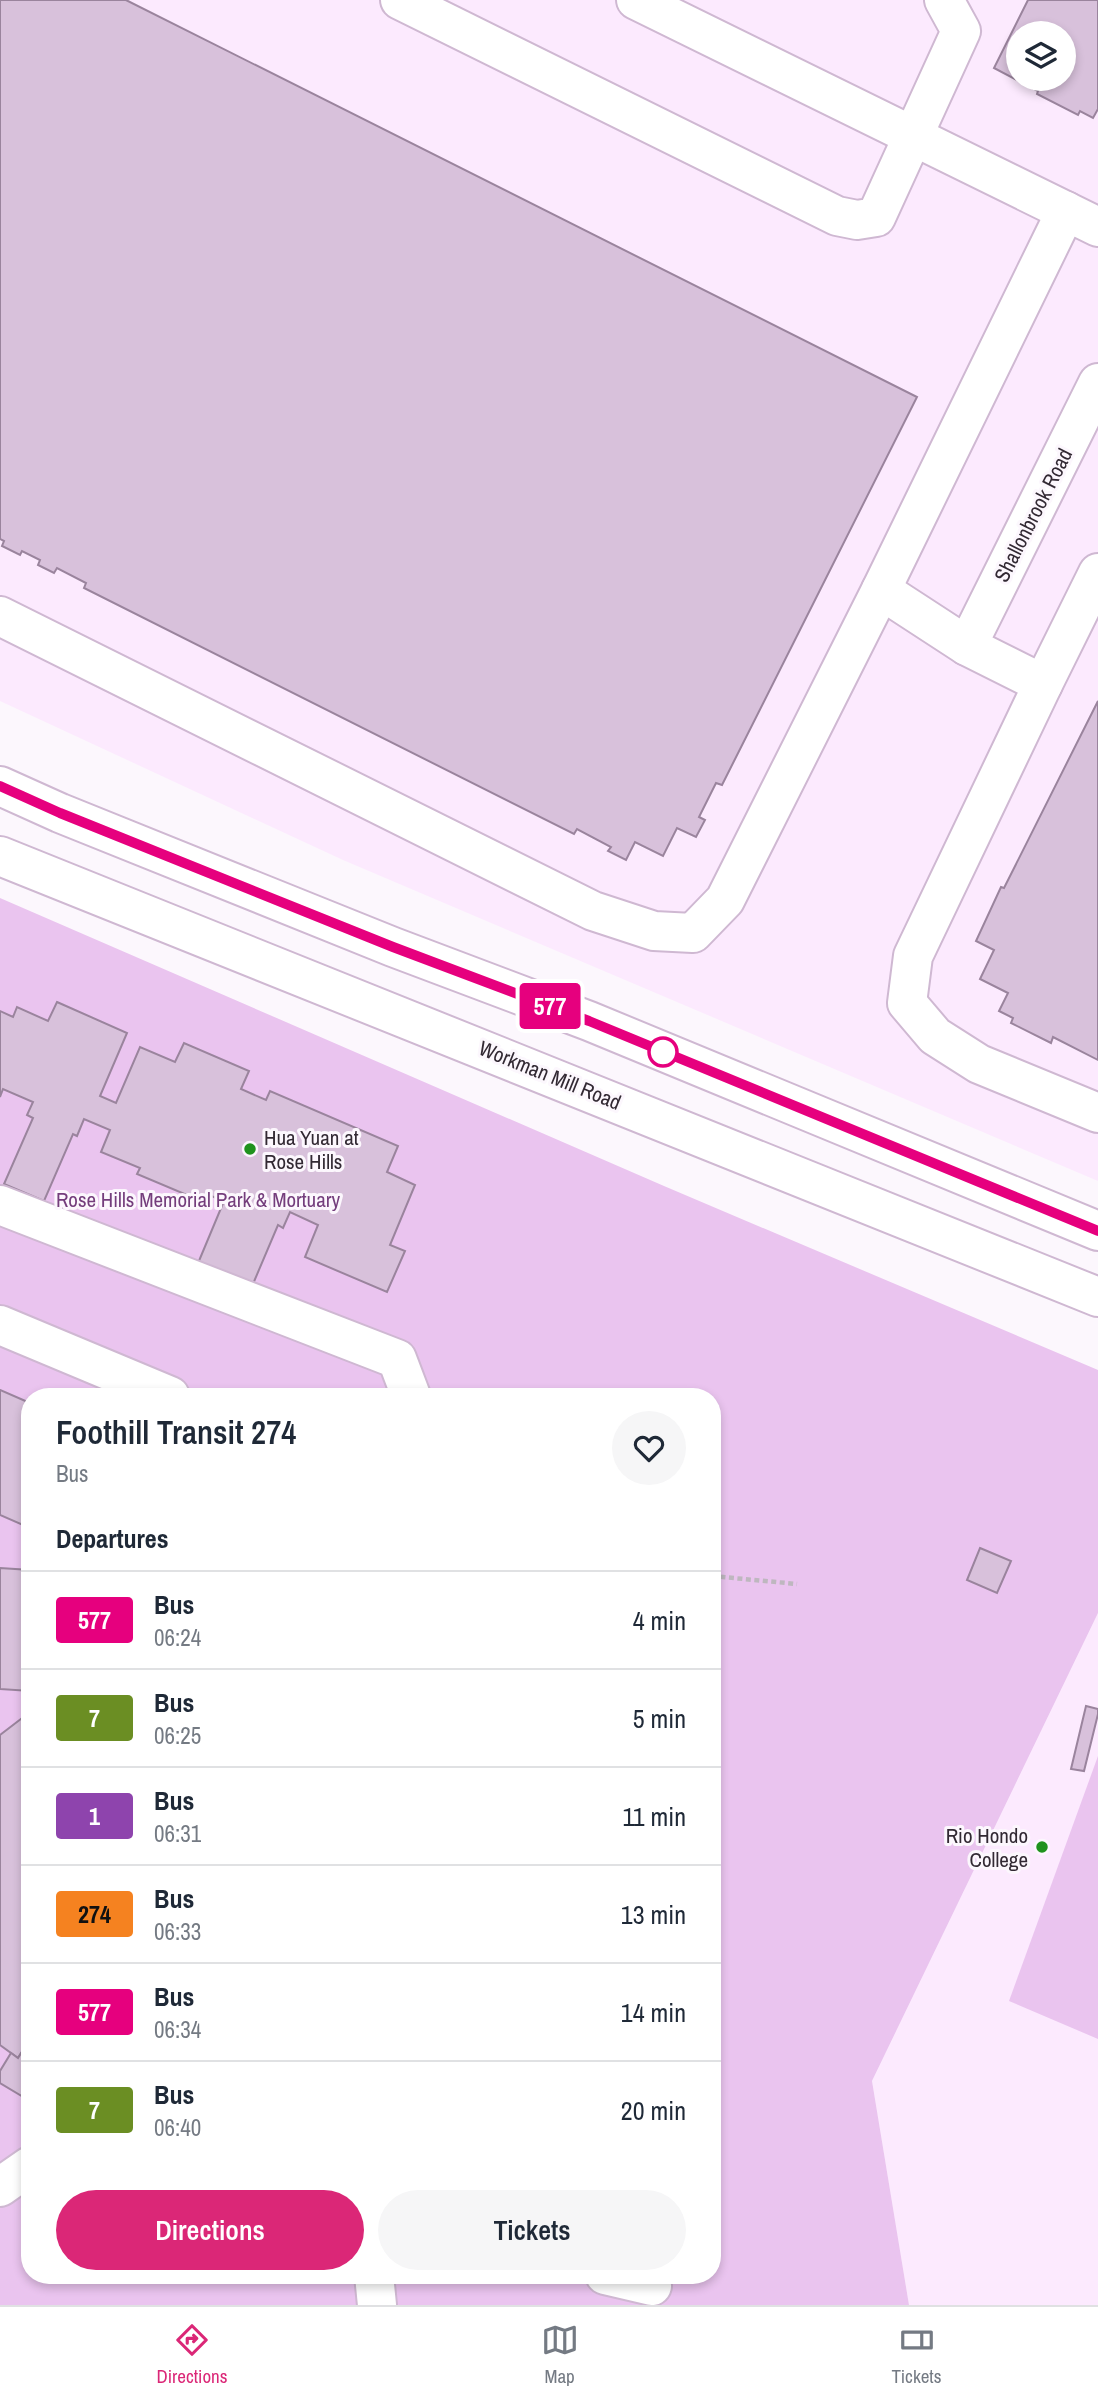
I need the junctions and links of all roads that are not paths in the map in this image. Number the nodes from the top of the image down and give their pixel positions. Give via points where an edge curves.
1 (400, 0) edge
2 (636, 0) edge
3 (944, 0) edge
4 (912, 136) junction
5 (1082, 219) edge
6 (1098, 383) edge
7 (1098, 573) edge
8 (881, 590) junction
9 (0, 616) edge
10 (967, 646) junction
11 (1042, 684) junction
12 (0, 786) edge
13 (0, 807) edge
14 (60, 813) junction
15 (0, 856) edge
16 (1098, 1113) edge
17 (0, 1205) edge
18 (1098, 1231) edge
19 (1098, 1297) edge
20 (14, 1331) edge
21 (151, 1388) edge
22 (408, 1388) edge
23 (21, 2172) edge
24 (0, 2187) edge
25 (375, 2284) edge
26 (643, 2284) edge
27 (652, 2286) dead end
28 (377, 2305) edge

1 - 4 main road via 837,216 876,217
2 - 4 main road
3 - 4 main road via 961,31
4 - 5 main road
5 - 8 main road
6 - 10 main road, Shallonbrook Road
7 - 11 main road
8 - 9 main road via 725,900 693,933 654,931 593,911
8 - 10 main road
10 - 11 main road
11 - 16 main road via 913,956 907,1003 935,1036 979,1064
12 - 14 main road
13 - 14 main road
14 - 18 main road via 589,1021
15 - 19 main road, Workman Mill Road
17 - 22 main road via 397,1359
20 - 21 main road
23 - 24 main road
25 - 28 main road
26 - 27 main road

